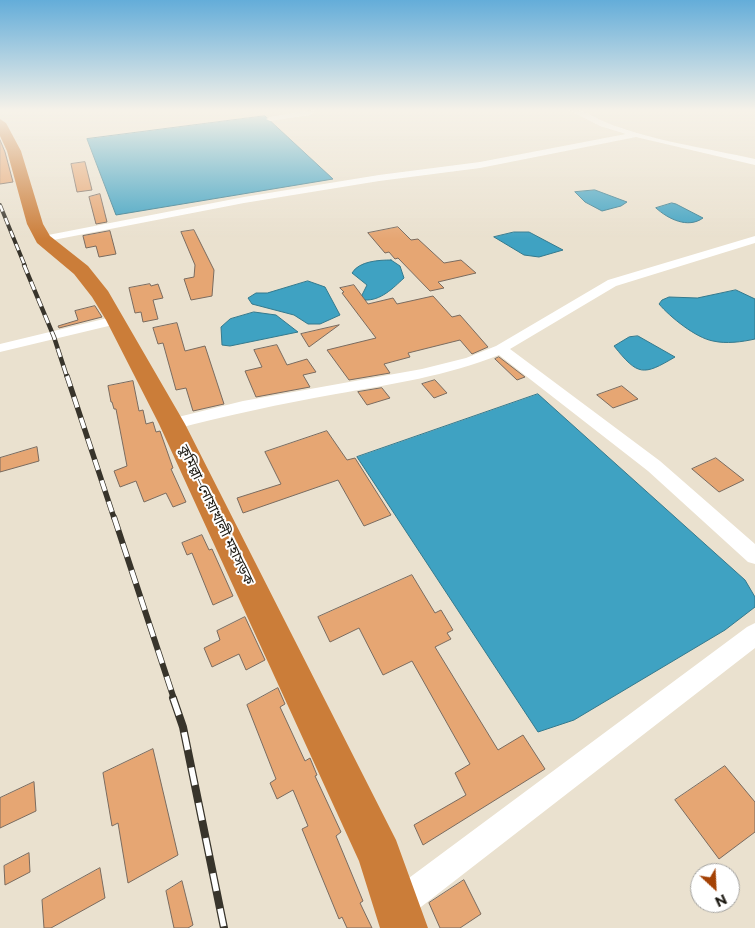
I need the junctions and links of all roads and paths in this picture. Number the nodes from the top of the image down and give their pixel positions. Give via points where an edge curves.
1 (15, 153) edge
2 (541, 153) edge
3 (717, 153) edge
4 (755, 162) edge
5 (43, 239) junction
6 (755, 239) edge
7 (116, 320) junction
8 (0, 348) edge
9 (501, 349) junction
10 (172, 424) junction
11 (755, 556) edge
12 (755, 634) edge
13 (400, 917) edge

1 - 5 highway, কুমিল্লা–নোয়াখালী মহাসড়ক via 35,224
2 - 5 street via 253,199
3 - 4 street
5 - 7 highway, কুমিল্লা–নোয়াখালী মহাসড়ক via 81,270 101,294
6 - 9 street via 612,283
7 - 8 street
7 - 10 highway, কুমিল্লা–নোয়াখালী মহাসড়ক
9 - 10 street via 422,374 291,396
9 - 11 street via 654,466
10 - 13 highway, কুমিল্লা–নোয়াখালী মহাসড়ক via 380,856
12 - 13 street

